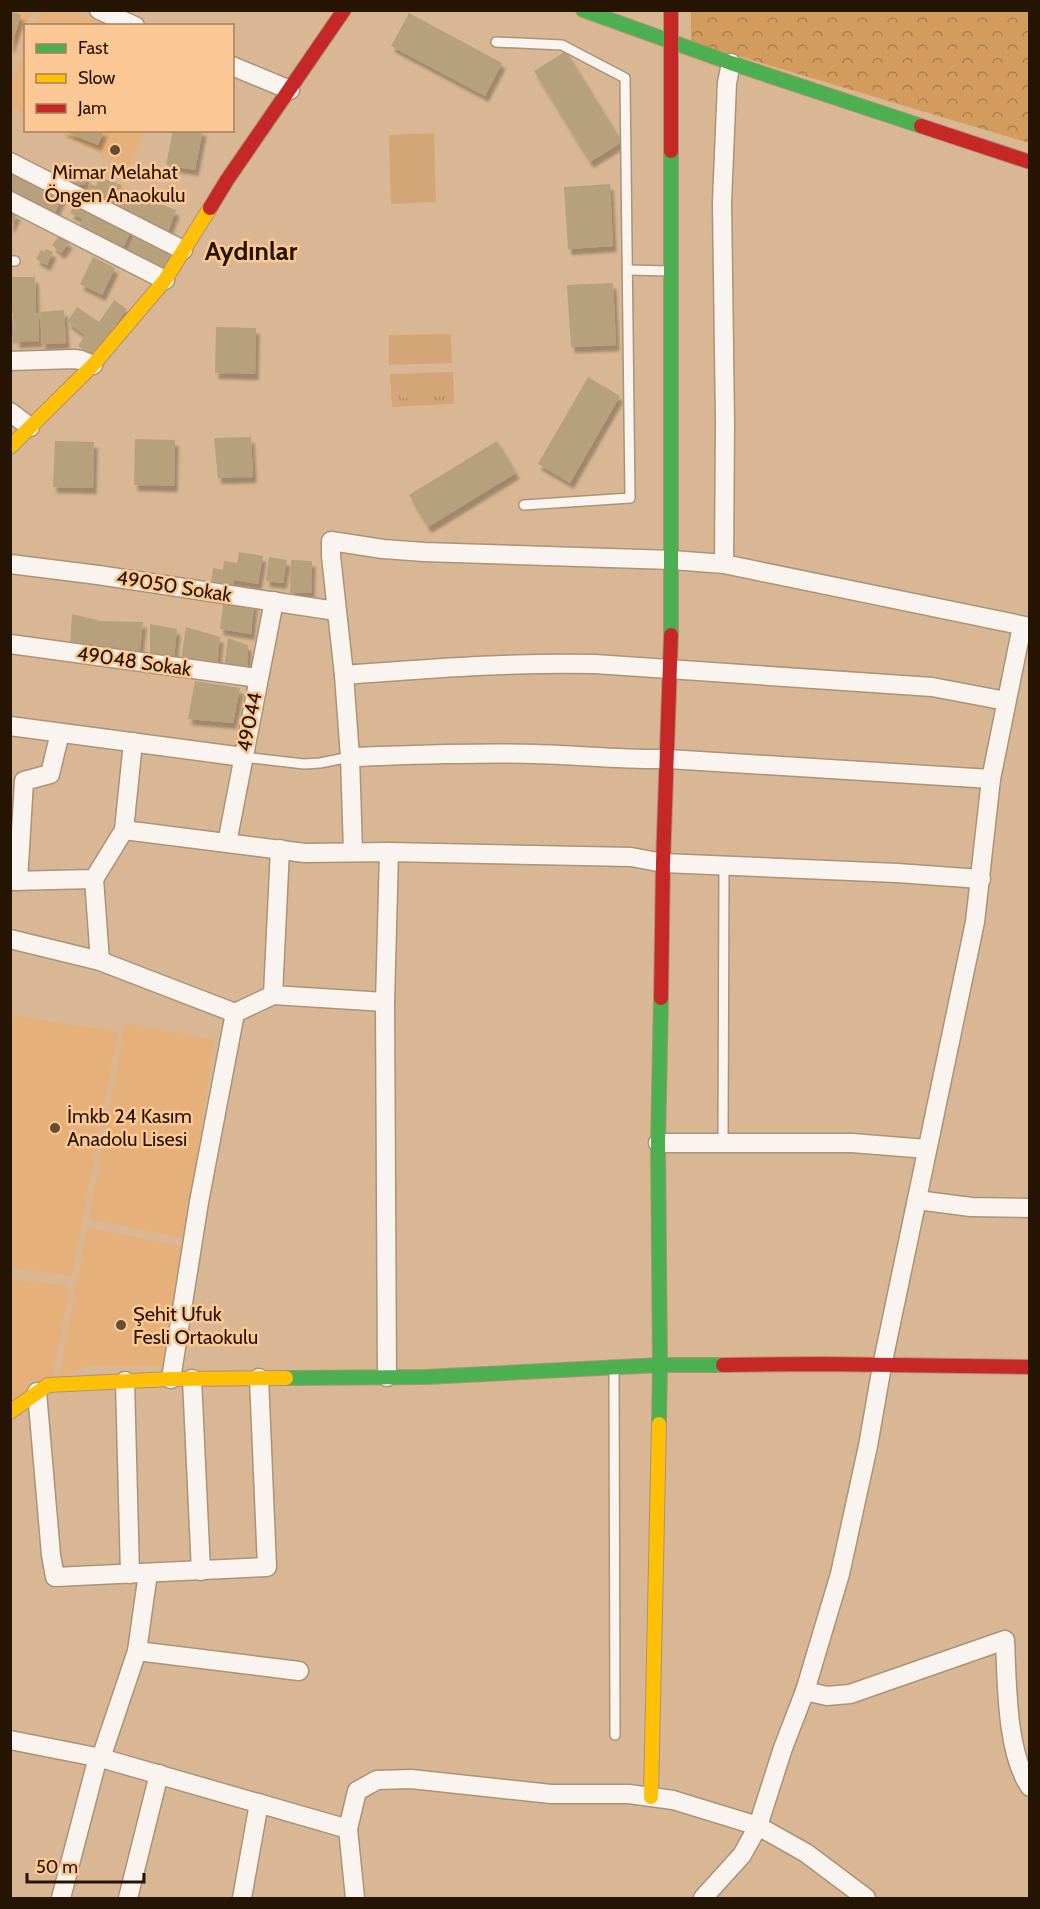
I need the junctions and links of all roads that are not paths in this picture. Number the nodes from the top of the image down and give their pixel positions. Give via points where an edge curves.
1 (99, 10) edge
2 (344, 10) edge
3 (582, 10) edge
4 (670, 10) edge
5 (130, 24) edge
6 (671, 41) junction
7 (496, 42) dead end
8 (731, 63) junction
9 (234, 67) edge
10 (290, 90) junction
11 (10, 162) edge
12 (1029, 162) edge
13 (10, 201) edge
14 (183, 250) junction
15 (628, 270) junction
16 (671, 271) junction
17 (165, 280) junction
18 (10, 361) edge
19 (93, 365) junction
20 (10, 412) edge
21 (30, 427) junction
22 (10, 447) edge
23 (524, 505) dead end
24 (672, 560) junction
25 (10, 564) edge
26 (724, 564) junction
27 (274, 601) junction
28 (336, 611) junction
29 (1026, 627) edge
30 (10, 644) edge
31 (671, 670) junction
32 (344, 675) junction
33 (258, 678) junction
34 (1006, 700) junction
35 (10, 726) edge
36 (60, 732) junction
37 (133, 742) junction
38 (243, 757) junction
39 (350, 758) junction
40 (668, 759) junction
41 (991, 779) junction
42 (124, 830) junction
43 (227, 843) junction
44 (280, 849) junction
45 (353, 851) junction
46 (389, 852) junction
47 (663, 863) junction
48 (724, 866) junction
49 (94, 879) junction
50 (981, 879) junction
51 (14, 881) edge
52 (10, 939) edge
53 (100, 961) junction
54 (273, 995) junction
55 (385, 1002) junction
56 (235, 1013) junction
57 (658, 1143) junction
58 (723, 1143) junction
59 (927, 1149) junction
60 (917, 1200) junction
61 (1029, 1208) edge
62 (660, 1365) junction
63 (882, 1366) junction
64 (614, 1367) junction
65 (1029, 1367) edge
66 (387, 1377) junction
67 (192, 1378) junction
68 (259, 1378) junction
69 (171, 1379) junction
70 (125, 1381) junction
71 (38, 1392) junction
72 (10, 1412) edge
73 (201, 1570) junction
74 (139, 1573) junction
75 (137, 1651) junction
76 (298, 1671) dead end
77 (804, 1691) junction
78 (615, 1735) dead end
79 (10, 1740) edge
80 (100, 1757) junction
81 (159, 1774) junction
82 (1029, 1787) edge
83 (651, 1797) junction
84 (259, 1803) junction
85 (758, 1826) junction
86 (348, 1829) junction
87 (61, 1899) edge
88 (128, 1899) edge
89 (242, 1899) edge
90 (355, 1899) edge
91 (703, 1899) edge
92 (866, 1899) edge

1 - 5 street
2 - 10 street
3 - 6 street
4 - 6 street
6 - 8 street
6 - 16 street
7 - 15 lane via 562,45 625,78
8 - 12 street
8 - 26 street via 722,202
9 - 10 street
10 - 14 street
11 - 14 street
13 - 17 street
14 - 17 street
15 - 16 lane
15 - 23 lane via 630,498
16 - 24 street
17 - 19 street
18 - 19 street via 74,359
19 - 21 street
20 - 21 street
21 - 22 street
24 - 26 street
24 - 28 street via 424,552 331,541
24 - 31 street
25 - 27 street, 49050 Sokak
26 - 29 street
27 - 28 street, 49050 Sokak
27 - 33 street, 49044
28 - 32 street
29 - 34 street
30 - 33 street, 49048 Sokak
31 - 32 street via 541,663
31 - 34 street via 932,687
31 - 40 street
32 - 39 street
33 - 38 street, 49044
34 - 41 street
35 - 36 street
36 - 37 street
36 - 51 street via 50,774 24,781
37 - 38 street
37 - 42 street
38 - 39 lane via 304,764
38 - 43 street, 49044
39 - 40 street via 467,753
39 - 45 street
40 - 41 street
40 - 47 street
41 - 50 street
42 - 43 street
42 - 49 street
43 - 44 street
44 - 45 street via 305,853
44 - 54 street
45 - 46 street
46 - 47 street via 630,857
46 - 55 street
47 - 48 street
47 - 57 street
48 - 50 street
48 - 58 lane
49 - 51 street
49 - 53 street
50 - 59 street
52 - 53 street
53 - 56 street
54 - 55 street
54 - 56 street
55 - 66 street
56 - 69 street
57 - 58 street
57 - 62 street
58 - 59 street via 852,1143
59 - 60 street
60 - 61 street via 971,1207
60 - 63 street
62 - 63 street
62 - 64 street
62 - 83 street
63 - 65 street
63 - 77 street via 852,1525 830,1612
64 - 66 street
64 - 78 lane
66 - 68 street
67 - 68 street
67 - 69 street
67 - 73 street
68 - 73 street via 267,1567
69 - 70 street
70 - 71 street via 48,1385
70 - 74 street
71 - 72 street
71 - 74 street via 55,1577
73 - 74 street
74 - 75 street
75 - 76 street
75 - 80 street
77 - 82 street via 827,1696 850,1694 1005,1640 1013,1744
77 - 85 street
79 - 80 street
80 - 81 street
80 - 87 street
81 - 84 street
81 - 88 street
83 - 85 street
83 - 86 street via 551,1794 411,1779 377,1780 357,1791
84 - 86 street
84 - 89 street
85 - 91 street via 742,1855
85 - 92 street via 806,1853
86 - 90 street

